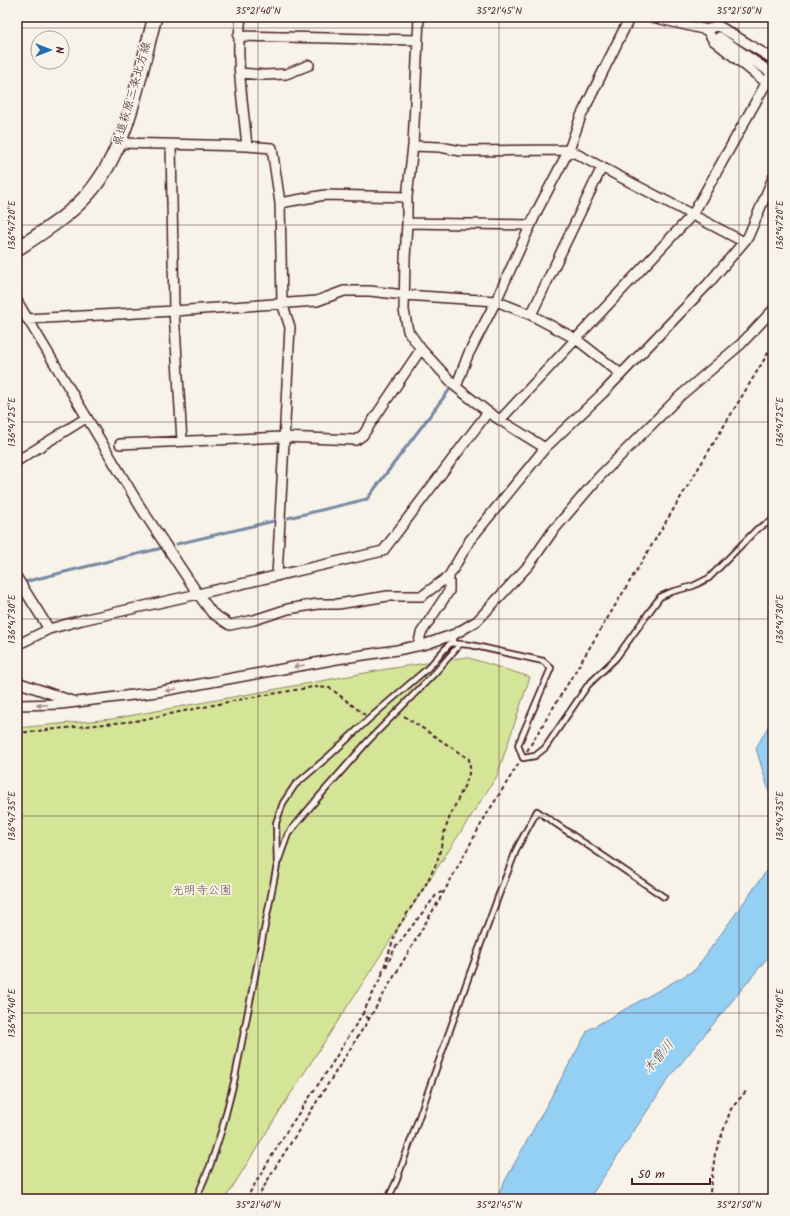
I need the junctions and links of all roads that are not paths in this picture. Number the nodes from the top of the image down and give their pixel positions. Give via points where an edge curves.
1 (155, 17) edge
2 (241, 17) edge
3 (420, 17) edge
4 (630, 17) edge
5 (652, 17) edge
6 (707, 30) junction
7 (238, 36) junction
8 (418, 40) junction
9 (773, 59) edge
10 (309, 65) dead end
11 (240, 73) junction
12 (770, 78) edge
13 (119, 143) junction
14 (170, 144) junction
15 (247, 146) junction
16 (413, 146) junction
17 (569, 150) junction
18 (602, 167) junction
19 (773, 178) edge
20 (407, 197) junction
21 (280, 203) junction
22 (693, 214) junction
23 (407, 223) junction
24 (531, 225) junction
25 (744, 242) junction
26 (19, 244) edge
27 (404, 295) junction
28 (496, 300) junction
29 (17, 301) edge
30 (282, 303) junction
31 (773, 310) edge
32 (174, 311) junction
33 (531, 315) junction
34 (27, 318) junction
35 (576, 338) junction
36 (421, 350) junction
37 (621, 374) junction
38 (456, 388) junction
39 (488, 412) junction
40 (86, 418) junction
41 (500, 420) junction
42 (283, 437) junction
43 (182, 441) junction
44 (120, 444) dead end
45 (545, 448) junction
46 (17, 461) edge
47 (773, 520) edge
48 (277, 576) junction
49 (449, 576) junction
50 (17, 578) edge
51 (198, 594) junction
52 (49, 629) junction
53 (455, 634) junction
54 (17, 643) edge
55 (450, 643) junction
56 (460, 644) junction
57 (418, 646) junction
58 (17, 682) edge
59 (75, 702) junction
60 (17, 705) edge
61 (277, 865) junction
62 (664, 897) dead end
63 (196, 1199) edge
64 (388, 1199) edge

1 - 13 main road, 県道萩原三条北方線
2 - 7 street
3 - 8 street
4 - 17 street via 581,116
5 - 6 street
6 - 9 street via 717,25
6 - 12 street
7 - 8 street
7 - 11 street
8 - 16 street
10 - 11 street via 286,74
11 - 15 street
12 - 22 street
13 - 14 street
13 - 26 main road, 県道萩原三条北方線 via 111,161 90,192 66,216
14 - 15 street
14 - 32 street
15 - 21 street via 272,148
16 - 17 street via 461,151
16 - 20 street
17 - 18 street
17 - 24 street
18 - 22 street
18 - 33 street
19 - 25 street
20 - 21 street via 326,195
20 - 23 street
21 - 30 street
22 - 25 street
22 - 35 street
23 - 24 street
23 - 27 street
24 - 28 street
25 - 37 street via 708,284
27 - 28 street
27 - 30 street via 370,291 344,292 317,301
27 - 36 street via 408,332
28 - 33 street
28 - 38 street via 468,355
29 - 34 street
30 - 32 street
30 - 42 street via 290,327
31 - 53 street via 741,344 680,396 599,476 552,532 529,565 477,621
32 - 34 street
32 - 43 street
33 - 35 street
34 - 40 street
35 - 37 street
35 - 41 street
36 - 38 street
36 - 42 street via 363,435 356,440
37 - 45 street
38 - 39 street
39 - 41 street
39 - 48 street via 383,551
40 - 46 street
40 - 51 street
41 - 45 street
42 - 43 street
42 - 48 street
43 - 44 street
45 - 49 street via 470,540
47 - 56 lane via 757,529 709,578 660,597 616,658 588,685 545,748 536,756 523,758 518,745 551,668 543,662
48 - 51 street
49 - 51 street via 422,596 388,596 338,604 318,604 288,609 230,625 212,613
49 - 57 street via 449,591 420,633
50 - 52 street
51 - 52 street
52 - 54 street
53 - 55 lane
53 - 57 street
55 - 56 lane
55 - 61 lane via 428,668 295,785 283,803 276,823
56 - 61 lane via 368,741 288,834
57 -> 59 street via 157,692
58 - 59 street
59 -> 60 street
61 - 63 lane via 234,1082 222,1130
62 - 64 lane via 537,811 517,848

